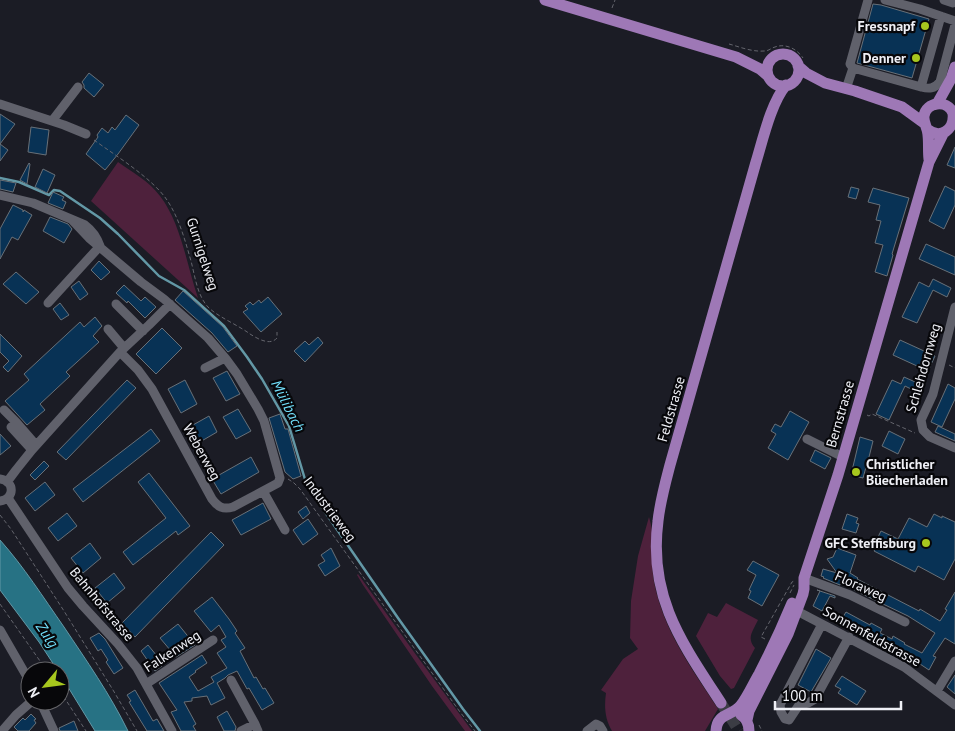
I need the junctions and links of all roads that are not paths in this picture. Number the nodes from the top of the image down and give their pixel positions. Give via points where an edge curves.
1 (545, 0) edge
2 (868, 0) edge
3 (884, 0) edge
4 (944, 0) edge
5 (954, 0) edge
6 (941, 16) junction
7 (955, 21) edge
8 (955, 25) edge
9 (736, 57) junction
10 (772, 58) junction
11 (802, 64) junction
12 (955, 67) edge
13 (853, 68) junction
14 (769, 78) junction
15 (951, 79) junction
16 (825, 83) junction
17 (790, 84) junction
18 (78, 87) dead end
19 (921, 87) junction
20 (846, 89) junction
21 (0, 104) edge
22 (934, 105) junction
23 (902, 108) junction
24 (953, 114) edge
25 (770, 115) junction
26 (52, 121) junction
27 (926, 126) junction
28 (949, 131) edge
29 (86, 134) road end
30 (929, 162) junction
31 (0, 195) edge
32 (100, 246) junction
33 (48, 303) dead end
34 (116, 304) dead end
35 (170, 304) junction
36 (955, 307) edge
37 (108, 329) dead end
38 (143, 331) junction
39 (122, 350) junction
40 (225, 358) junction
41 (205, 368) dead end
42 (4, 410) dead end
43 (10, 427) dead end
44 (807, 439) dead end
45 (34, 448) junction
46 (955, 448) edge
47 (844, 457) junction
48 (280, 478) joint
49 (4, 481) edge
50 (263, 491) junction
51 (4, 499) edge
52 (285, 530) dead end
53 (800, 579) junction
54 (797, 611) junction
55 (905, 622) dead end
56 (822, 624) junction
57 (0, 630) edge
58 (849, 638) junction
59 (213, 640) dead end
60 (955, 661) edge
61 (20, 665) edge
62 (231, 680) dead end
63 (146, 684) junction
64 (938, 692) junction
65 (721, 703) tunnel mouth
66 (955, 705) edge
67 (21, 711) edge
68 (45, 711) edge
69 (732, 713) junction
70 (256, 727) edge
71 (749, 728) edge
72 (2, 731) edge
73 (54, 731) edge
74 (172, 731) edge
75 (241, 731) edge
76 (587, 731) edge
77 (603, 731) edge
78 (716, 731) edge

1 - 9 main road
2 - 13 street via 850,64
3 - 6 street
4 - 5 street via 954,3
6 - 7 street
6 - 19 street
8 - 19 street via 940,82 933,88
9 - 10 main road
9 - 14 main road via 760,69
10 - 11 main road via 788,55
10 - 14 main road via 768,66
11 - 16 main road via 806,73
11 - 17 main road
12 - 15 main road
13 - 19 street
13 - 20 street
14 - 17 main road via 778,85
14 - 25 main road, Feldstrasse via 772,94
15 - 22 main road
15 - 24 main road
16 - 17 main road
16 - 20 main road
17 - 25 main road, Feldstrasse via 781,92
18 - 26 street
20 - 23 main road
21 - 26 street
22 - 23 main road
22 - 24 main road via 944,105
22 - 27 main road via 924,115
23 - 27 main road
24 - 28 main road via 954,122
25 - 65 main road, Feldstrasse via 670,466 656,533 658,573 668,612 688,652
26 - 29 street
27 - 28 main road via 934,134
27 - 30 main road, Bernstrasse
28 - 30 main road, Bernstrasse
30 - 47 main road, Bernstrasse
31 - 32 street, Industrieweg via 33,203 72,220
32 - 33 street
32 - 35 street, Industrieweg
34 - 38 street
35 - 38 street
35 - 40 street, Industrieweg
36 - 46 street, Schlehdornweg via 933,394 921,420 923,430 930,437
37 - 39 street, Weberweg
38 - 39 street
39 - 45 street
39 - 50 street, Weberweg via 152,389 217,505 227,509
40 - 41 street
40 - 48 street, Industrieweg via 264,421
42 - 45 street
43 - 45 street
44 - 47 street
45 - 49 street
47 - 53 main road, Bernstrasse
48 - 50 street, Weberweg via 278,483
49 - 51 street via 11,490
50 - 52 street
51 - 63 street, Bahnhofstrasse via 68,588 128,656
53 - 54 main road, Bernstrasse via 804,589
53 - 55 street, Floraweg via 850,595
53 - 69 main road via 770,652 743,704
54 - 56 street, Sonnenfeldstrasse
54 - 71 main road, Bernstrasse via 749,711
56 - 58 street, Sonnenfeldstrasse
56 - 58 street via 780,706 785,719 789,720 799,705 815,699
57 - 61 street
58 - 64 street, Sonnenfeldstrasse via 904,667
59 - 63 street, Falkenweg
60 - 64 street
62 - 70 street
63 - 74 street, Bahnhofstrasse
64 - 66 street, Sonnenfeldstrasse
67 - 72 street
68 - 73 street
69 - 71 main road via 740,714
69 - 78 main road via 719,720
70 - 75 street
76 - 77 street via 596,724

